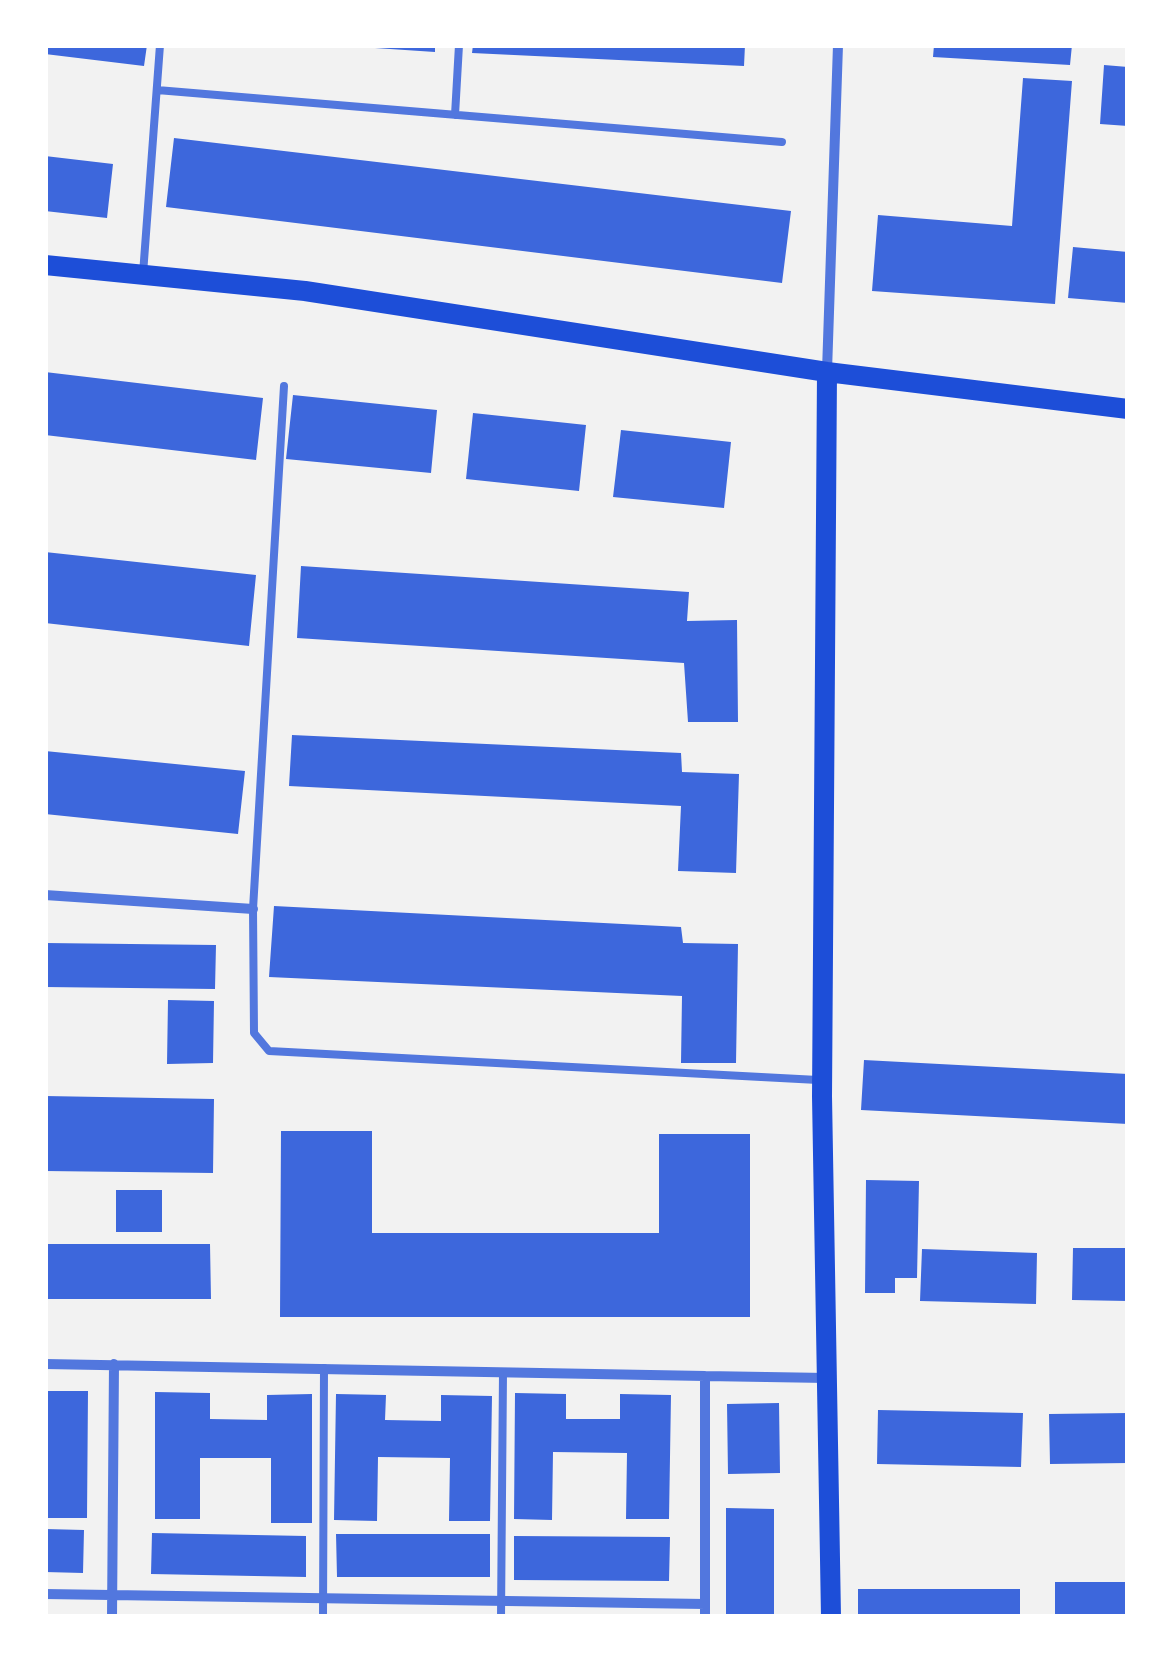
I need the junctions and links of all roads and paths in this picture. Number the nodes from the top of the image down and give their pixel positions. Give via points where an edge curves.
1 (160, 45) edge
2 (458, 45) edge
3 (838, 45) edge
4 (157, 90) junction
5 (455, 115) junction
6 (782, 142) dead end
7 (45, 265) edge
8 (143, 274) junction
9 (826, 372) junction
10 (284, 386) dead end
11 (1128, 408) edge
12 (45, 895) edge
13 (253, 909) junction
14 (822, 1080) junction
15 (45, 1364) edge
16 (114, 1364) junction
17 (324, 1368) junction
18 (503, 1372) junction
19 (705, 1376) junction
20 (827, 1378) junction
21 (45, 1594) edge
22 (112, 1595) junction
23 (324, 1598) junction
24 (501, 1601) junction
25 (704, 1604) junction
26 (112, 1617) edge
27 (324, 1617) edge
28 (501, 1617) edge
29 (704, 1617) edge
30 (831, 1617) edge

1 - 4 lane
2 - 5 lane
3 - 9 street
4 - 5 lane
4 - 8 lane
5 - 6 lane
7 - 8 main road
8 - 9 main road via 305,291
9 - 11 main road
9 - 14 main road
10 - 13 lane
12 - 13 street
13 - 14 lane via 254,1033 269,1051
14 - 20 main road
15 - 16 street
16 - 17 street
16 - 22 street
17 - 18 street
17 - 23 lane
18 - 19 street
18 - 24 lane
19 - 20 street
19 - 25 street
20 - 30 main road
21 - 22 street
22 - 23 street
22 - 26 street
23 - 24 street
23 - 27 lane
24 - 25 street
24 - 28 lane
25 - 29 street

